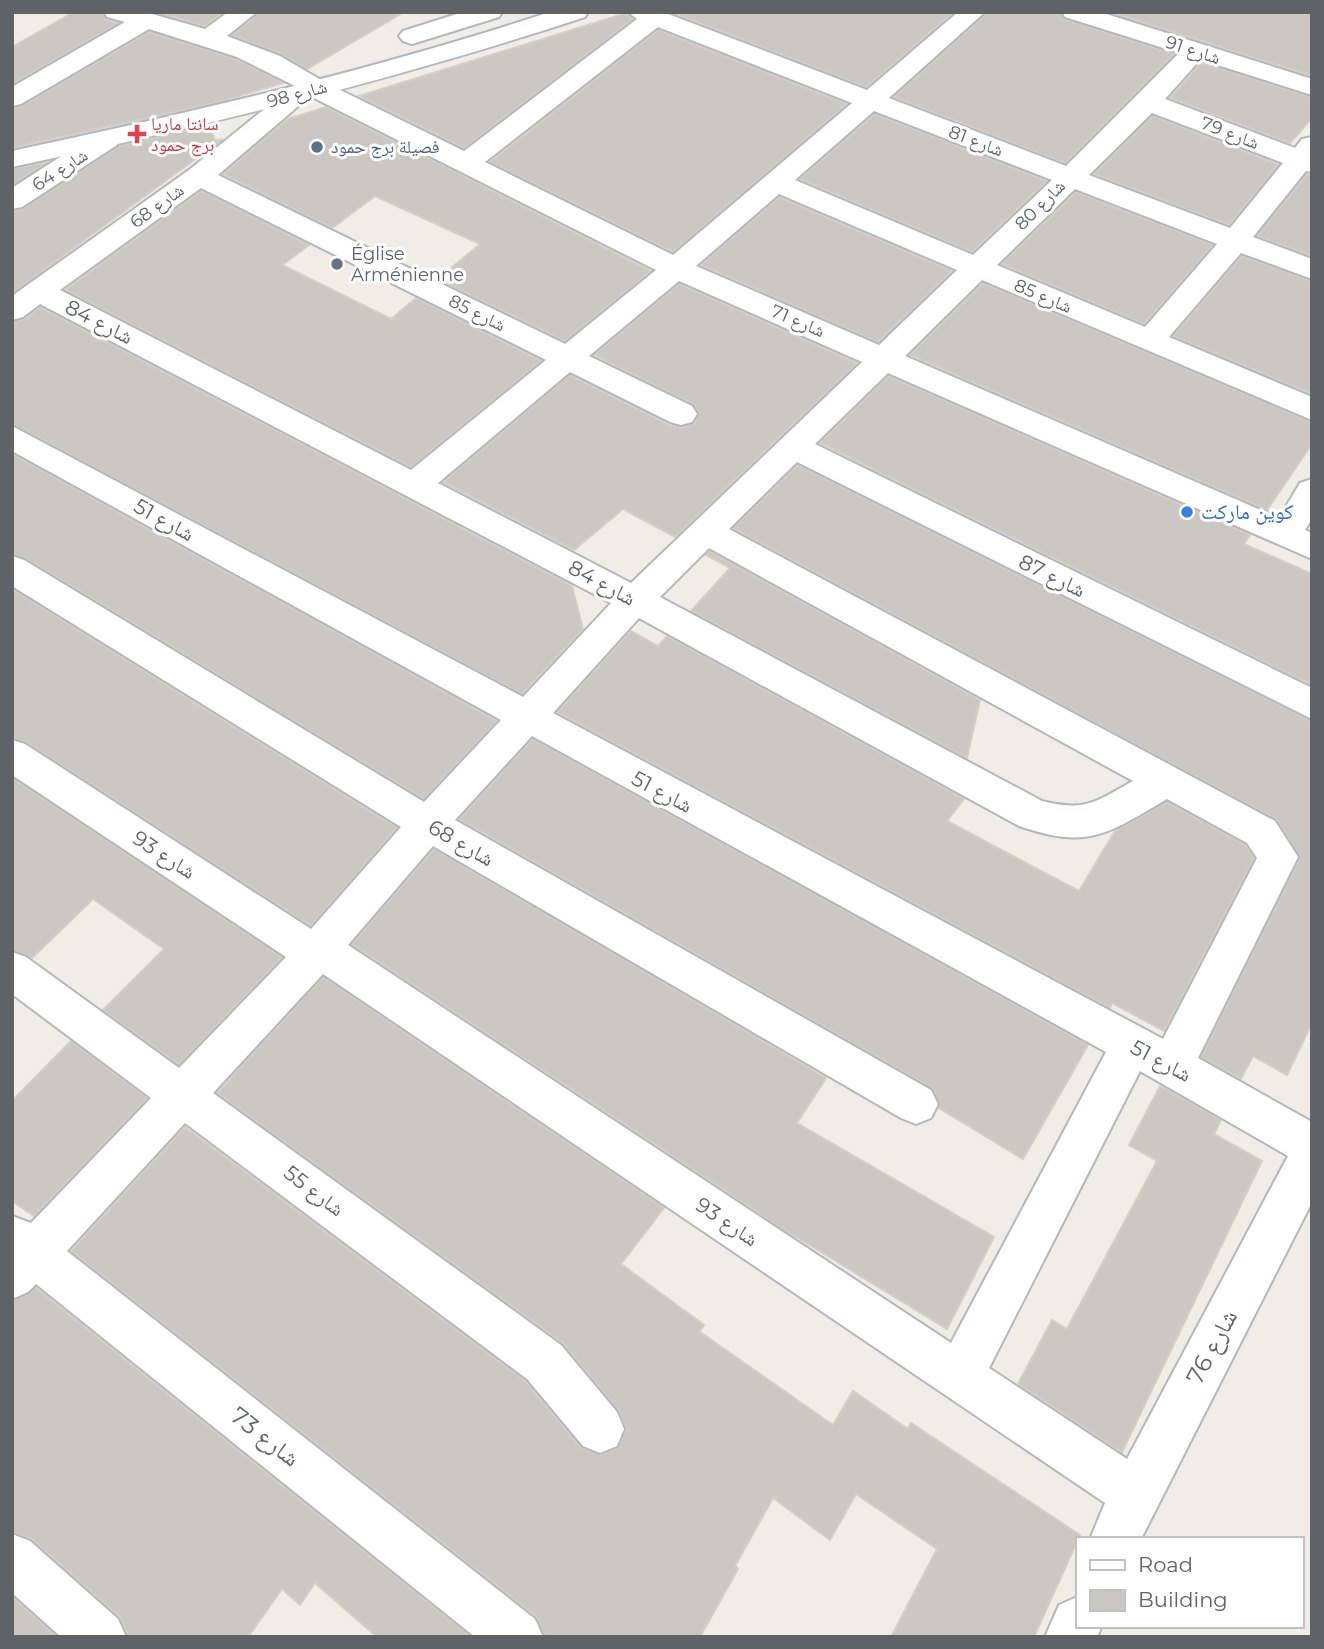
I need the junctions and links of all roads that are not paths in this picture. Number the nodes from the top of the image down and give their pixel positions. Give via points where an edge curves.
1 (116, 12) edge
2 (245, 12) edge
3 (470, 12) edge
4 (490, 12) edge
5 (576, 12) edge
6 (972, 12) edge
7 (1074, 12) edge
8 (647, 15) edge
9 (145, 20) junction
10 (446, 26) junction
11 (208, 38) junction
12 (1195, 51) junction
13 (303, 86) junction
14 (1312, 87) edge
15 (12, 98) edge
16 (870, 100) junction
17 (1148, 102) junction
18 (12, 138) edge
19 (107, 139) junction
20 (1308, 156) edge
21 (12, 159) edge
22 (466, 163) junction
23 (199, 176) junction
24 (1069, 177) junction
25 (775, 182) junction
26 (12, 201) edge
27 (1236, 240) junction
28 (676, 268) junction
29 (977, 268) junction
30 (1312, 270) edge
31 (26, 301) edge
32 (1149, 341) junction
33 (883, 357) junction
34 (567, 358) junction
35 (1312, 409) edge
36 (681, 414) dead end
37 (12, 437) edge
38 (791, 446) junction
39 (414, 485) junction
40 (1312, 491) edge
41 (705, 531) junction
42 (1298, 541) edge
43 (12, 569) edge
44 (635, 600) junction
45 (1312, 705) edge
46 (525, 718) junction
47 (12, 755) edge
48 (1166, 781) junction
49 (428, 824) junction
50 (318, 952) junction
51 (12, 970) edge
52 (1131, 1046) junction
53 (1172, 1066) junction
54 (183, 1094) junction
55 (916, 1104) dead end
56 (1312, 1146) edge
57 (1312, 1156) edge
58 (19, 1256) edge
59 (958, 1377) junction
60 (600, 1429) dead end
61 (1135, 1494) junction
62 (1116, 1537) edge
63 (12, 1559) edge
64 (100, 1637) edge
65 (517, 1637) edge

1 - 9 street, شارع 71
2 - 11 street
3 - 10 street
4 - 10 street, شارع 98
5 - 13 street, شارع 98 via 500,38
6 - 16 street
7 - 12 street, شارع 91
8 - 16 street, شارع 81
8 - 22 street
9 - 11 street, شارع 71
9 - 15 street
10 - 13 street, شارع 98
11 - 13 street, شارع 71
12 - 14 street, شارع 91
12 - 17 street, شارع 80
13 - 18 street, شارع 98
13 - 19 street, شارع 98
13 - 22 street, شارع 71
13 - 23 street, شارع 68
16 - 24 street, شارع 81
16 - 25 street
17 - 20 street, شارع 79
17 - 24 street, شارع 80
19 - 21 street, شارع 98
19 - 26 street, شارع 64
20 - 27 street
22 - 28 street, شارع 71
23 - 31 street, شارع 68
23 - 34 street, شارع 85
24 - 27 street, شارع 81
24 - 29 street, شارع 80
25 - 28 street
25 - 29 street, شارع 85
27 - 30 street, شارع 81
27 - 32 street
28 - 33 street, شارع 71
28 - 34 street
29 - 32 street, شارع 85
29 - 33 street, شارع 80
31 - 39 street, شارع 84
32 - 35 street, شارع 85
33 - 38 street, شارع 80
33 - 42 street, شارع 71
34 - 36 street, شارع 85
34 - 39 street
37 - 46 street, شارع 51
38 - 41 street, شارع 80
38 - 45 street, شارع 87
39 - 44 street, شارع 84
40 - 42 street
41 - 44 street, شارع 80
41 - 48 street
43 - 49 street, شارع 68
44 - 46 street, شارع 80
44 - 48 street, شارع 84 via 1032,815 1070,824 1101,818
46 - 49 street, شارع 80
46 - 52 street, شارع 51
47 - 50 street, شارع 93
48 - 53 street via 1262,832 1278,857
49 - 50 street, شارع 80
49 - 55 street, شارع 68
50 - 54 street, شارع 80
50 - 59 street, شارع 93
51 - 54 street, شارع 55
52 - 53 street, شارع 51
52 - 59 street
53 - 56 street, شارع 51
54 - 58 street, شارع 80
54 - 60 street, شارع 55 via 544,1362
57 - 61 street, شارع 76
58 - 65 street, شارع 73
59 - 61 street, شارع 93
61 - 62 street, شارع 76
63 - 64 street

